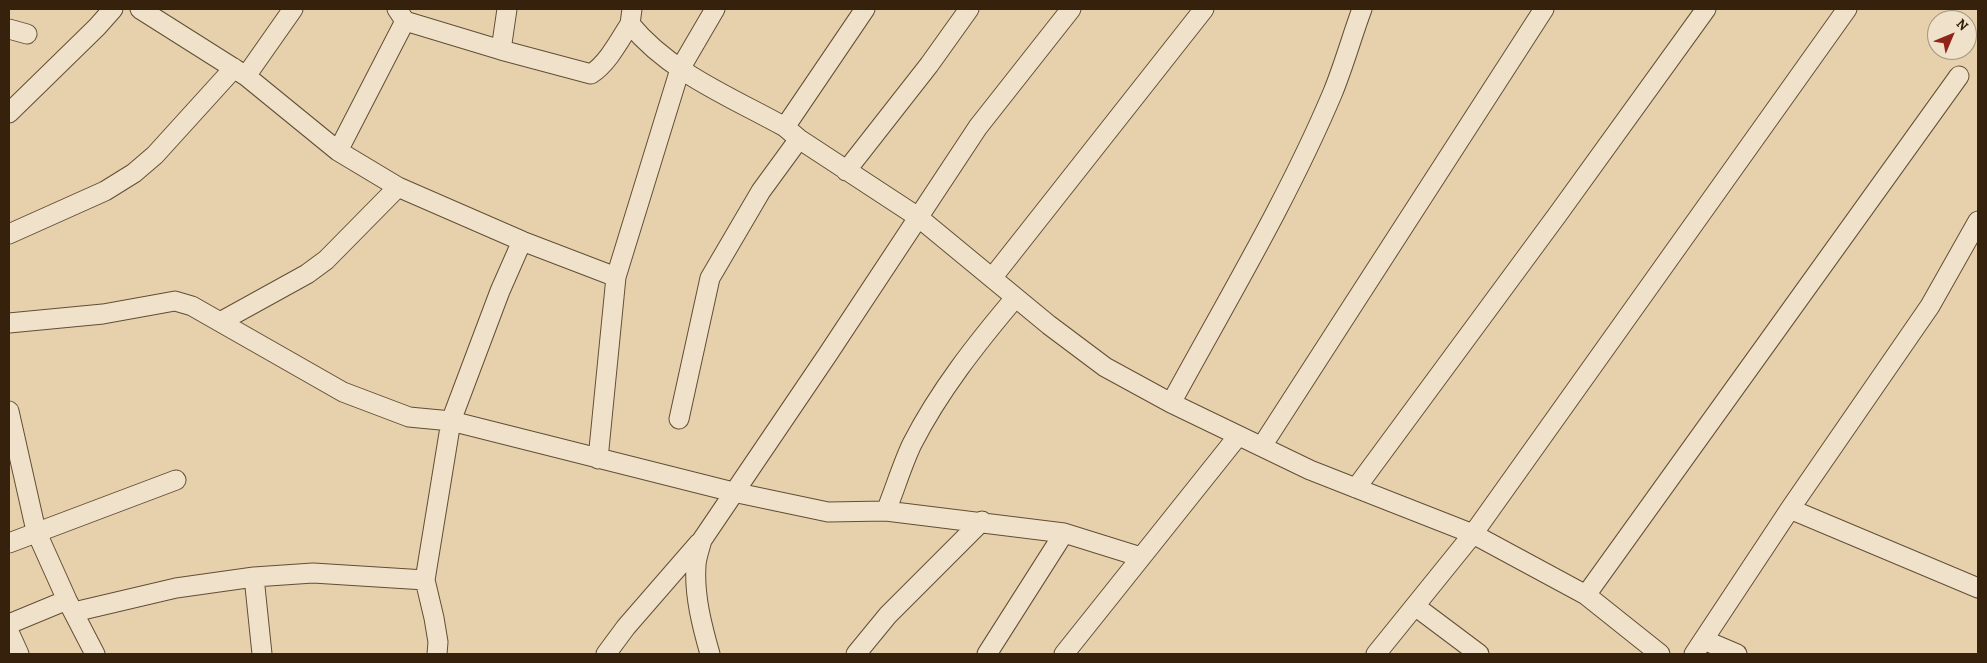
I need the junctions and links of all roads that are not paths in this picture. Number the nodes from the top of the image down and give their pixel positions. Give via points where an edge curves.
1 (90, 9) edge
2 (113, 9) edge
3 (140, 9) edge
4 (293, 9) edge
5 (507, 9) edge
6 (715, 9) edge
7 (865, 9) edge
8 (969, 9) edge
9 (1071, 9) edge
10 (1204, 9) edge
11 (1362, 9) edge
12 (1544, 9) edge
13 (1706, 9) edge
14 (1847, 9) edge
15 (401, 15) edge
16 (631, 16) edge
17 (97, 27) junction
18 (501, 50) junction
19 (680, 69) junction
20 (240, 72) junction
21 (1960, 76) dead end
22 (9, 113) edge
23 (785, 127) junction
24 (799, 139) junction
25 (338, 152) junction
26 (846, 171) junction
27 (398, 187) junction
28 (918, 217) junction
29 (1978, 221) edge
30 (9, 234) edge
31 (522, 240) junction
32 (616, 278) junction
33 (992, 278) junction
34 (1015, 298) junction
35 (220, 322) junction
36 (9, 323) edge
37 (1171, 402) junction
38 (9, 411) edge
39 (679, 419) dead end
40 (451, 421) junction
41 (1238, 436) junction
42 (1262, 446) junction
43 (598, 459) junction
44 (176, 480) dead end
45 (1356, 488) junction
46 (733, 492) junction
47 (1790, 509) junction
48 (886, 511) junction
49 (982, 522) junction
50 (36, 532) junction
51 (1064, 533) junction
52 (1473, 534) junction
53 (702, 540) junction
54 (9, 543) edge
55 (1141, 557) junction
56 (254, 577) junction
57 (425, 580) junction
58 (1978, 588) edge
59 (1586, 595) junction
60 (70, 606) junction
61 (1415, 606) junction
62 (9, 624) edge
63 (9, 632) edge
64 (1699, 647) edge
65 (19, 654) edge
66 (95, 654) edge
67 (262, 654) edge
68 (437, 654) edge
69 (606, 654) edge
70 (710, 654) edge
71 (856, 654) edge
72 (988, 654) edge
73 (1064, 654) edge
74 (1376, 654) edge
75 (1479, 654) edge
76 (1660, 654) edge
77 (1737, 654) edge

1 - 17 street
2 - 17 street
3 - 20 street
4 - 20 street
5 - 18 street
6 - 19 street
7 - 23 street
8 - 26 street
9 - 28 street via 978,127
10 - 33 street
11 - 37 street via 1334,90 1305,154
12 - 42 street
13 - 45 street
14 - 52 street
15 - 18 street
15 - 25 street
16 - 18 street via 605,61 591,74
16 - 19 street via 643,40
17 - 22 street
19 - 23 street
19 - 32 street
20 - 25 street
20 - 30 street via 134,173 105,191
21 - 59 street
23 - 24 street
24 - 26 street
24 - 39 street via 761,191 710,278
25 - 27 street
26 - 28 street
27 - 31 street
27 - 35 street via 326,260
28 - 33 street
28 - 46 street
29 - 47 street via 1930,306
31 - 32 street
31 - 40 street
32 - 43 street
33 - 34 street
34 - 37 street via 1105,367
34 - 48 street via 975,346 932,410 912,444
35 - 36 street via 192,306 175,301 103,314
35 - 40 street via 343,392 409,417
37 - 41 street
38 - 50 street
40 - 43 street
40 - 57 street
41 - 42 street
41 - 55 street
42 - 45 street
43 - 46 street
44 - 50 street
45 - 52 street
46 - 48 street via 828,512
46 - 53 street
47 - 58 street
47 - 64 street
48 - 49 street
49 - 51 street
49 - 71 street via 888,614
50 - 54 street
50 - 60 street
51 - 55 street
51 - 72 street
52 - 59 street
52 - 61 street
53 - 69 street
53 - 70 street via 696,565 696,587
55 - 73 street
56 - 57 street via 313,573
56 - 60 street
56 - 67 street
57 - 68 street via 438,642
59 - 76 street
60 - 62 street
60 - 66 street
61 - 74 street
61 - 75 street
63 - 65 street
64 - 77 street

